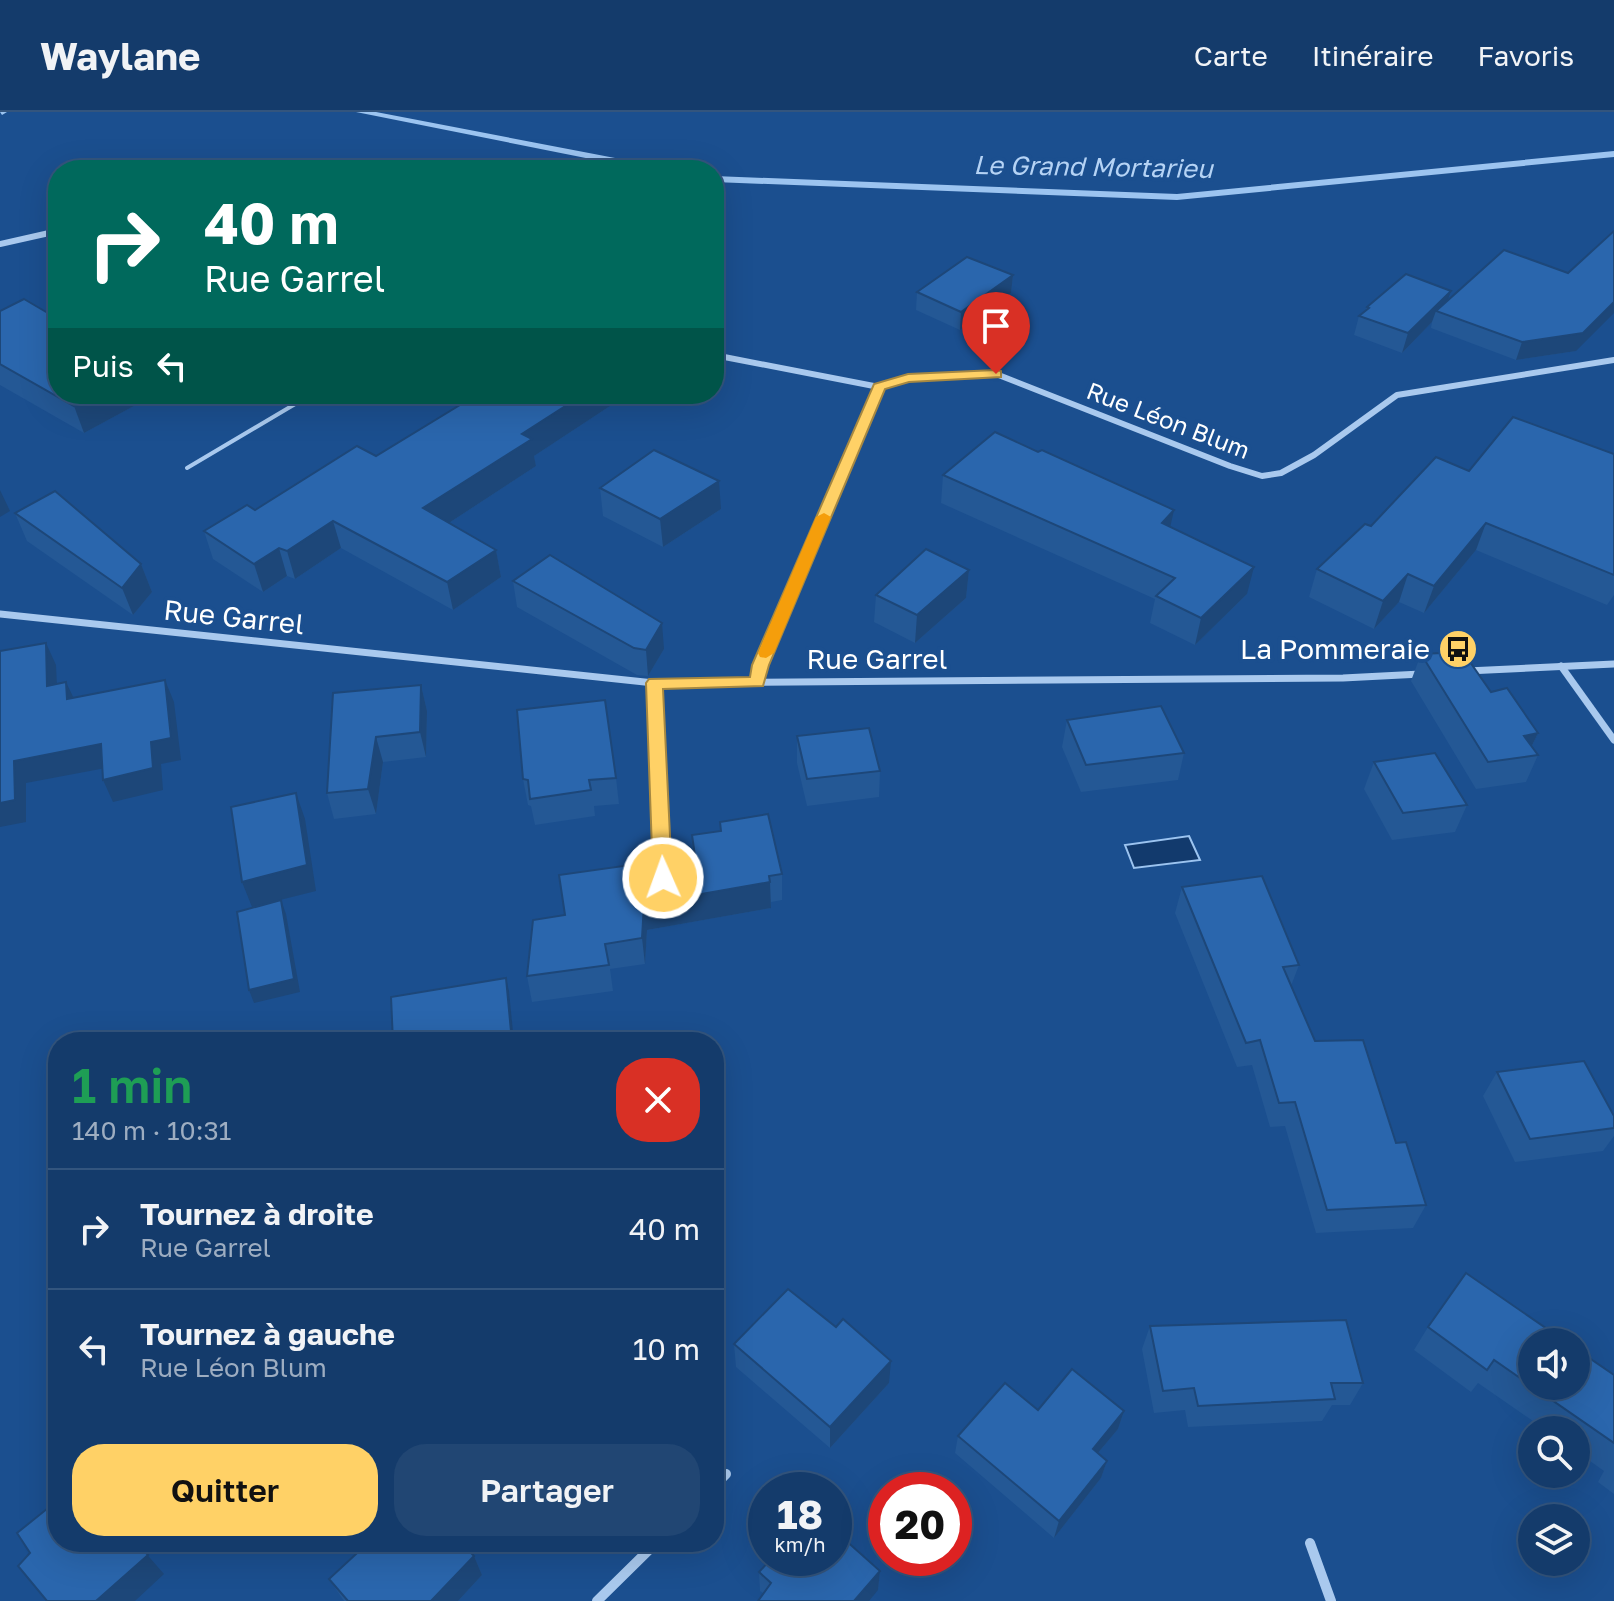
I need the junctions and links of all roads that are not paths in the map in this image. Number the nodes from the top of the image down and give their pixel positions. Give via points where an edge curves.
1 (48, 233) edge
2 (0, 244) edge
3 (724, 357) edge
4 (1614, 360) edge
5 (879, 387) junction
6 (295, 404) edge
7 (187, 468) dead end
8 (0, 614) edge
9 (1614, 664) edge
10 (1561, 666) junction
11 (1452, 672) edge
12 (1437, 673) edge
13 (758, 682) junction
14 (654, 683) junction
15 (1614, 740) edge
16 (663, 878) edge
17 (1310, 1543) dead end
18 (647, 1552) edge
19 (597, 1601) edge
20 (1331, 1601) edge

1 - 2 street
3 - 5 street, Rue Léon Blum
4 - 5 street, Rue Léon Blum via 1397,395 1299,467 1266,476 996,374 908,378
5 - 13 street via 760,665
6 - 7 lane
8 - 14 street, Rue Garrel
9 - 10 street
10 - 11 street
10 - 15 street
12 - 13 street, Rue Garrel
13 - 14 street, Rue Garrel
14 - 16 lane
17 - 20 street
18 - 19 street

